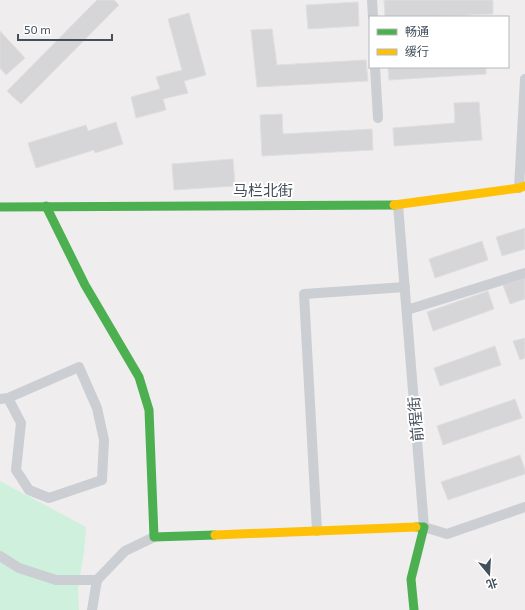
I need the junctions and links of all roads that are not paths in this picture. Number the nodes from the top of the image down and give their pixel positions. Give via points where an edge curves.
1 (372, 0) edge
2 (373, 16) edge
3 (375, 68) edge
4 (525, 79) edge
5 (378, 118) dead end
6 (522, 187) edge
7 (398, 205) junction
8 (0, 206) edge
9 (46, 206) junction
10 (525, 273) edge
11 (405, 287) junction
12 (407, 310) junction
13 (4, 399) edge
14 (525, 507) edge
15 (424, 526) junction
16 (317, 531) junction
17 (154, 538) junction
18 (0, 556) edge
19 (97, 580) junction
20 (92, 610) edge
21 (414, 610) edge

1 - 2 street
3 - 5 street
4 - 6 street
6 - 7 street, 马栏北街
7 - 9 street, 马栏北街
7 - 11 street, 前程街
8 - 9 street, 马栏北街
9 - 17 street via 85,285 139,377 149,410
10 - 12 street
11 - 12 street, 前程街
11 - 16 street via 304,294
12 - 15 street, 前程街
13 - 13 street via 21,423 16,470 29,490 49,498 102,480 104,440 97,408 79,367
14 - 15 street via 447,534
15 - 16 street
15 - 21 street via 411,578
16 - 17 street
17 - 19 street via 125,551
18 - 19 street via 19,568 56,580
19 - 20 street

